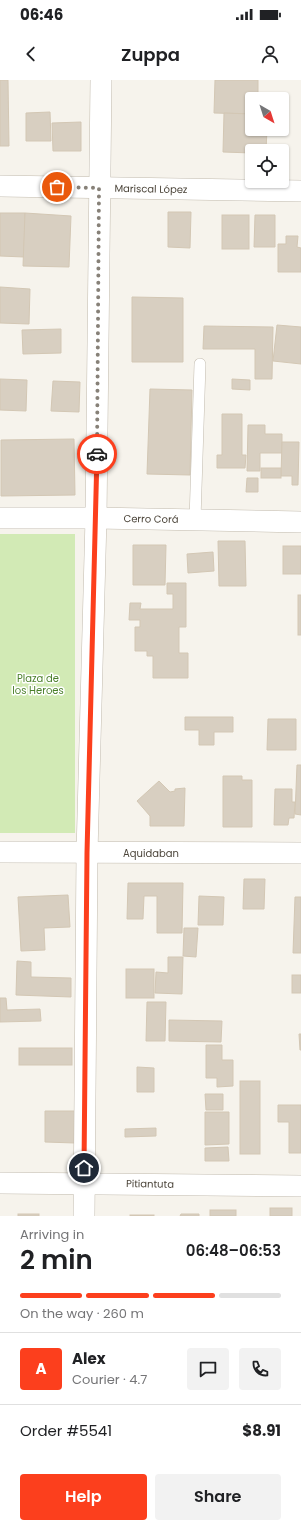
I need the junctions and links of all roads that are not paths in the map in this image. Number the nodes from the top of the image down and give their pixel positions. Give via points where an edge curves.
1 (101, 80) edge
2 (0, 186) edge
3 (99, 188) junction
4 (301, 191) edge
5 (200, 364) dead end
6 (0, 518) edge
7 (96, 518) junction
8 (195, 520) junction
9 (301, 522) edge
10 (0, 852) edge
11 (87, 853) junction
12 (301, 854) edge
13 (0, 1183) edge
14 (84, 1184) junction
15 (301, 1186) edge
16 (84, 1216) edge

1 - 3 street
2 - 3 street, Mariscal López
3 - 4 street, Mariscal López
3 - 7 street
5 - 8 lane
6 - 7 street, Cerro Corá
7 - 8 street, Cerro Corá
7 - 11 street
8 - 9 street, Cerro Corá
10 - 11 street, Aquidaban
11 - 12 street, Aquidaban
11 - 14 street
13 - 14 street, Pitiantuta
14 - 15 street, Pitiantuta
14 - 16 street

